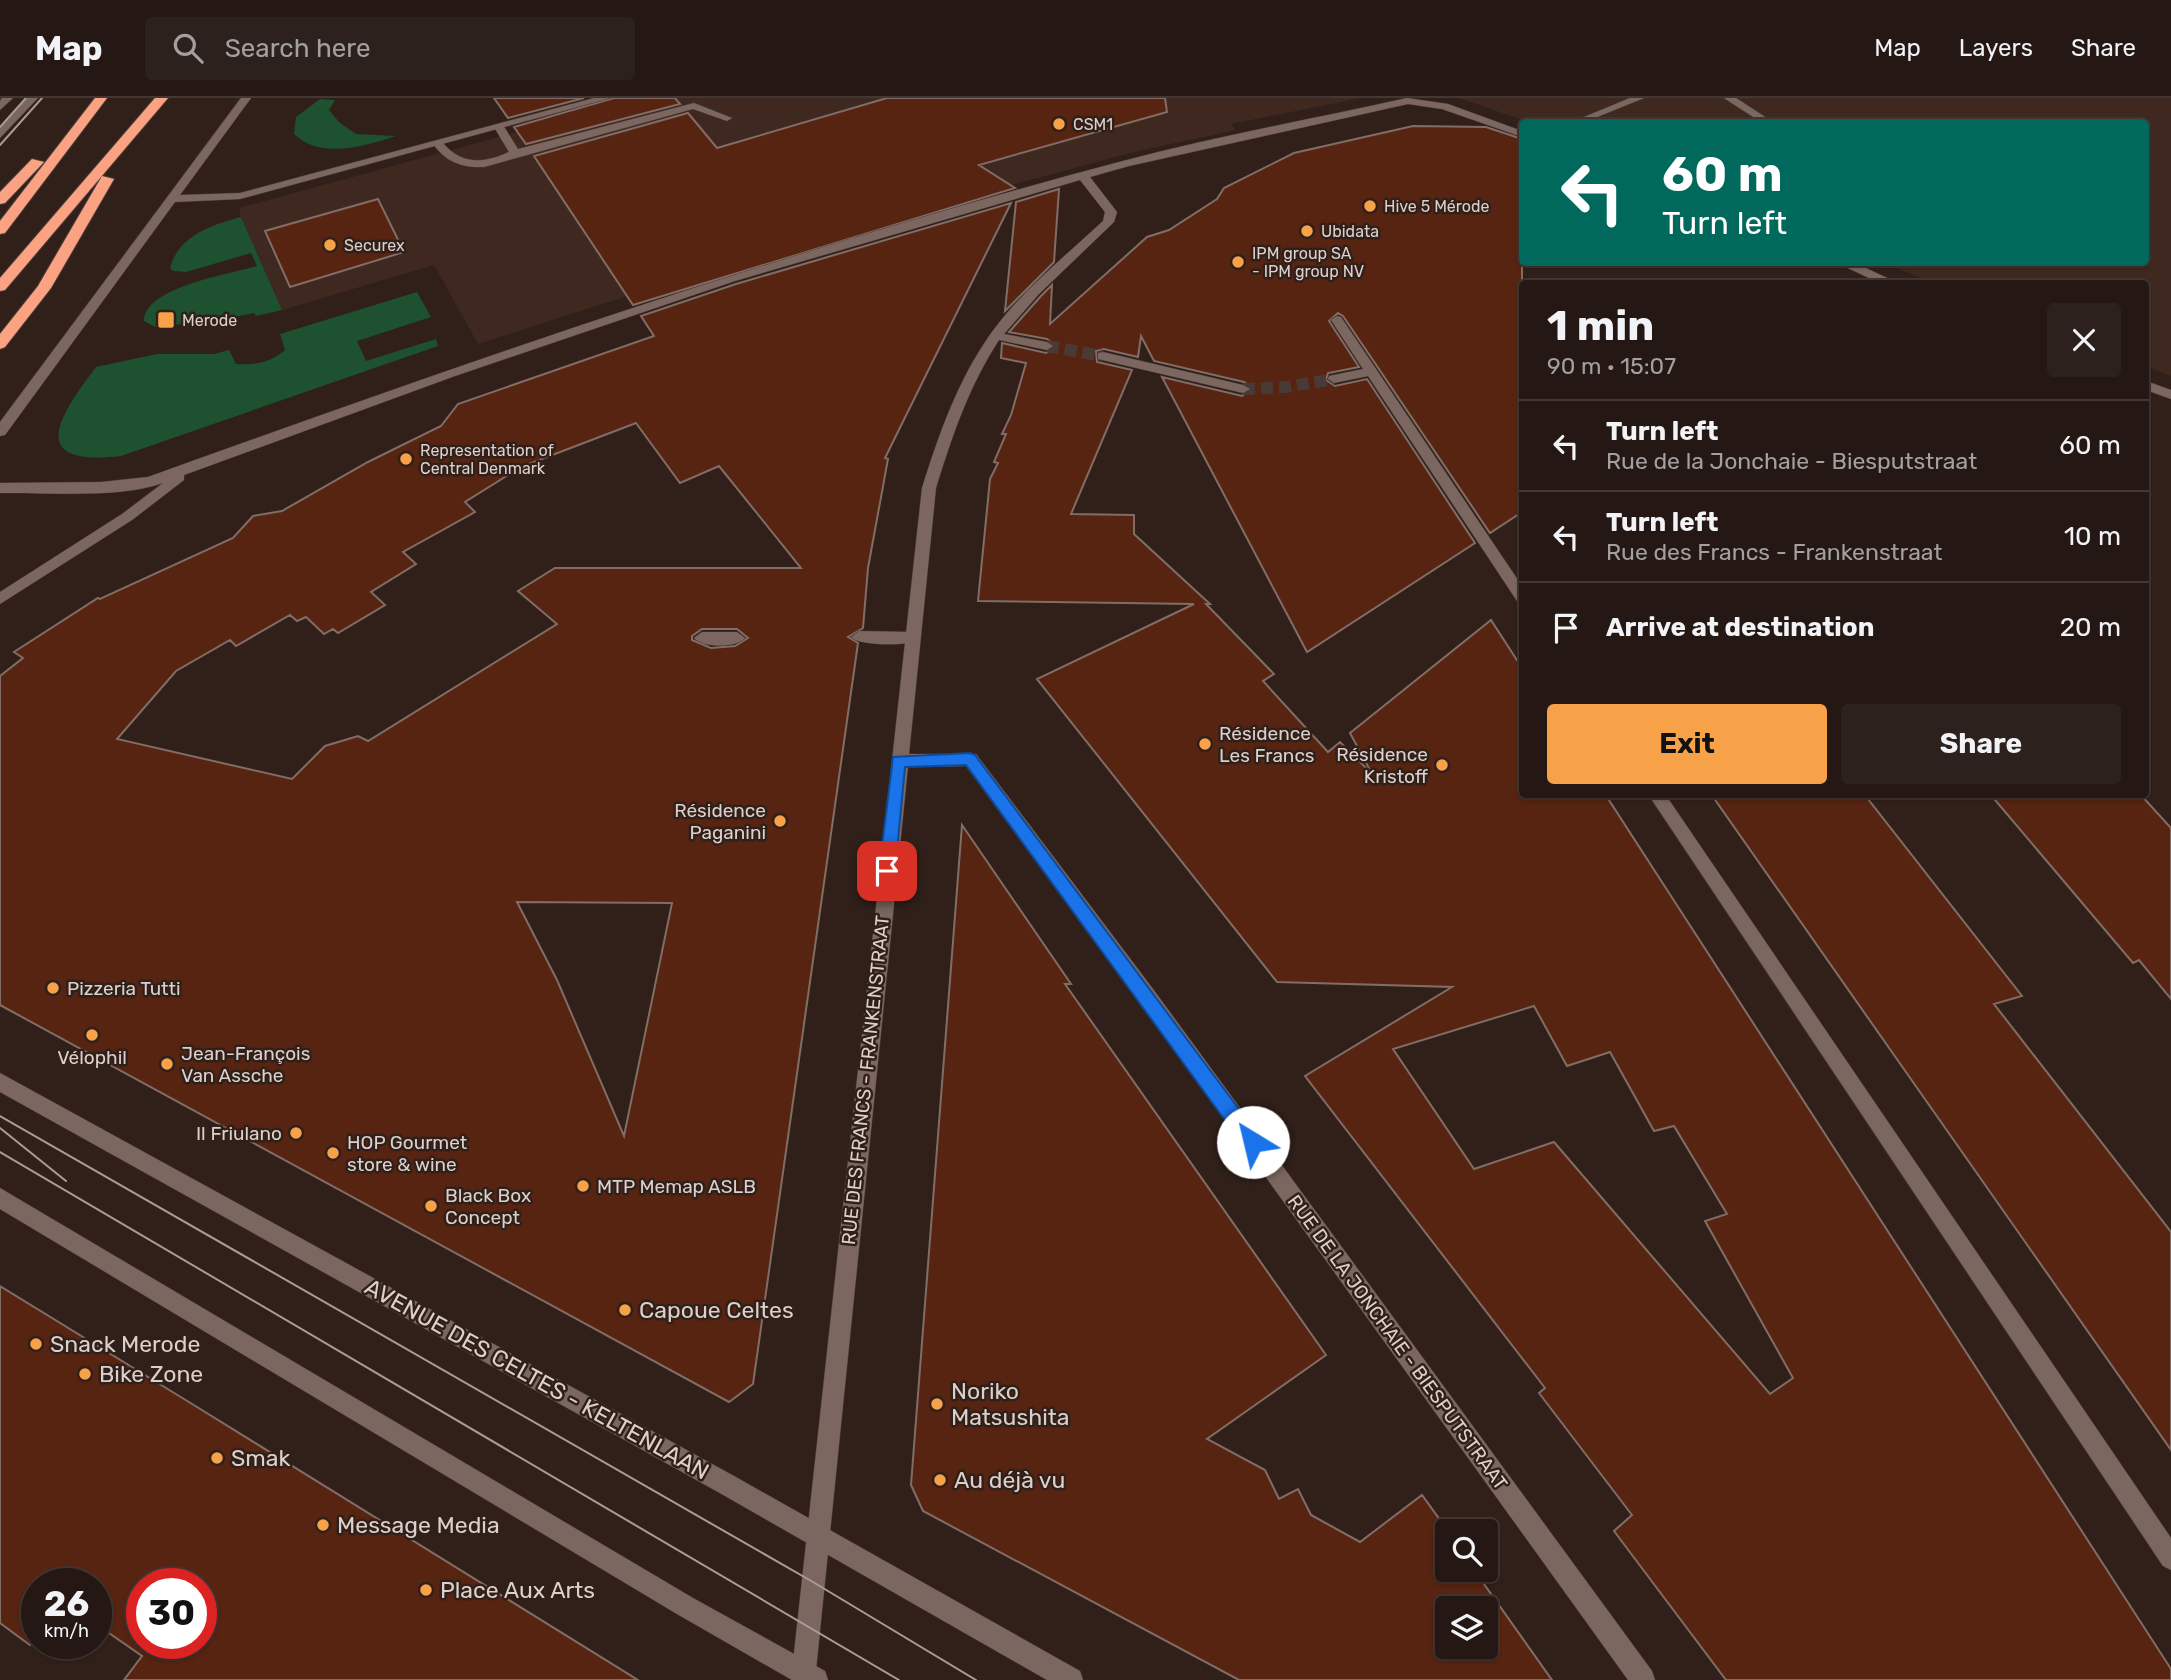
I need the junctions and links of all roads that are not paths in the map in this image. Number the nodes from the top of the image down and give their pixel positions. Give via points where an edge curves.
1 (8, 98) edge
2 (33, 98) edge
3 (100, 98) edge
4 (162, 98) edge
5 (246, 98) edge
6 (606, 98) edge
7 (1639, 98) edge
8 (1729, 98) edge
9 (1407, 99) edge
10 (0, 107) edge
11 (727, 118) dead end
12 (1585, 119) edge
13 (1763, 119) edge
14 (499, 127) junction
15 (1519, 133) edge
16 (133, 134) junction
17 (0, 135) edge
18 (438, 144) junction
19 (515, 153) junction
20 (1082, 175) junction
21 (171, 199) junction
22 (0, 200) edge
23 (0, 230) edge
24 (1851, 266) edge
25 (1884, 280) edge
26 (0, 287) edge
27 (1337, 320) dead end
28 (996, 336) junction
29 (0, 344) edge
30 (1047, 346) tunnel mouth
31 (1103, 356) tunnel mouth
32 (1371, 372) junction
33 (1334, 379) tunnel mouth
34 (2149, 386) edge
35 (1243, 389) tunnel mouth
36 (2171, 395) edge
37 (0, 432) edge
38 (192, 468) junction
39 (0, 488) edge
40 (1519, 593) edge
41 (0, 599) edge
42 (859, 637) dead end
43 (702, 638) dead end
44 (737, 638) dead end
45 (912, 638) junction
46 (898, 761) junction
47 (1659, 798) edge
48 (0, 1082) edge
49 (0, 1198) edge
50 (817, 1536) junction
51 (2171, 1558) edge
52 (808, 1677) edge
53 (1071, 1680) edge
54 (1643, 1680) edge

1 - 10 street
2 - 17 street
3 - 22 highway
3 - 23 highway
4 - 16 highway
5 - 21 street
6 - 14 street
7 - 12 street
8 - 13 street
9 - 15 street via 1444,106
9 - 20 street
11 - 19 street via 694,106
14 - 18 street
14 - 19 street
16 - 26 highway
16 - 29 highway via 44,288
18 - 19 street via 446,155 470,164 486,164
18 - 21 street via 240,196
20 - 28 street, RUE DES FRANCS - FRANKENSTRAAT via 1111,212 1108,222 1029,297
20 - 38 street via 732,278 450,373
21 - 37 street
24 - 25 street
27 - 32 street
28 - 30 street
28 - 45 street, RUE DES FRANCS - FRANKENSTRAAT via 949,423 929,488
31 - 35 street
32 - 33 street
32 - 40 street
34 - 36 street
38 - 39 street via 150,482
38 - 41 street via 127,517
42 - 45 street
43 - 44 street
45 - 46 street, RUE DES FRANCS - FRANKENSTRAAT
46 - 50 street, RUE DES FRANCS - FRANKENSTRAAT
46 - 54 street, RUE DE LA JONCHAIE - BIESPUTSTRAAT via 970,759
47 - 51 street
48 - 50 street, AVENUE DES CELTES - KELTENLAAN
49 - 52 street
50 - 52 street, RUE DES FRANCS - FRANKENSTRAAT
50 - 53 street, AVENUE DES CELTES - KELTENLAAN

